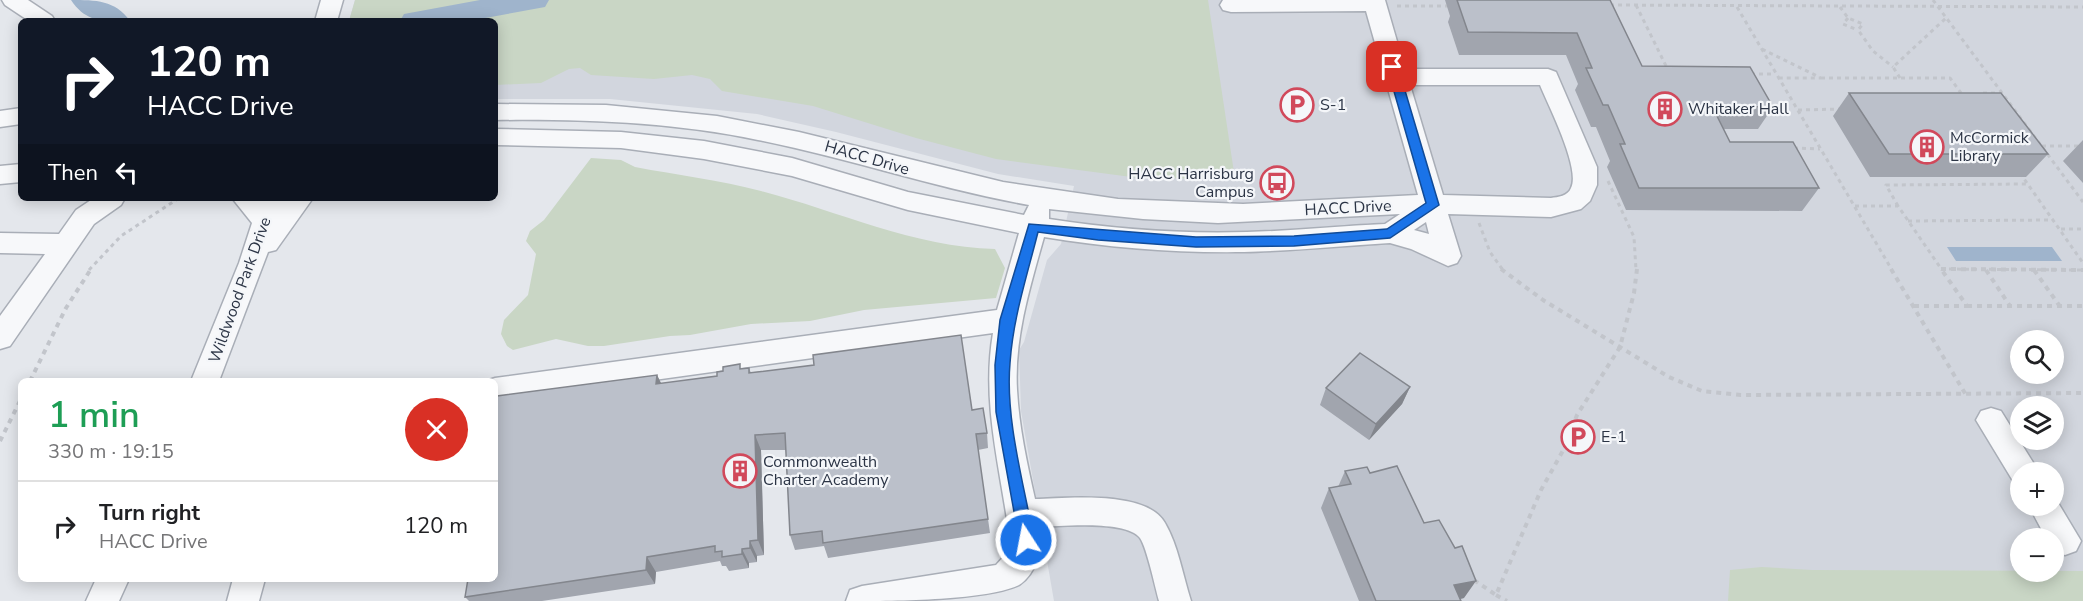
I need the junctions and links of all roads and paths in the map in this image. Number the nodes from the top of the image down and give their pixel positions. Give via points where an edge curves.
1 (13, 0) edge
2 (1933, 0) edge
3 (1380, 4) edge
4 (1231, 5) dead end
5 (1636, 5) junction
6 (1461, 6) edge
7 (1601, 6) edge
8 (1737, 6) junction
9 (1840, 6) junction
10 (1938, 7) junction
11 (2083, 7) edge
12 (40, 18) edge
13 (1848, 18) junction
14 (1946, 18) junction
15 (1858, 30) junction
16 (1761, 49) junction
17 (1893, 67) junction
18 (1657, 73) edge
19 (1739, 74) edge
20 (1776, 76) junction
21 (1395, 77) junction
22 (1821, 78) junction
23 (1900, 78) junction
24 (1961, 93) junction
25 (1971, 93) edge
26 (1982, 93) edge
27 (2002, 93) junction
28 (1967, 101) edge
29 (1850, 109) edge
30 (1797, 110) junction
31 (498, 112) edge
32 (18, 116) edge
33 (0, 119) edge
34 (498, 137) edge
35 (2042, 146) junction
36 (2083, 146) edge
37 (2032, 147) edge
38 (1417, 148) junction
39 (1786, 148) edge
40 (1820, 149) junction
41 (2015, 166) edge
42 (18, 173) edge
43 (0, 175) edge
44 (1605, 177) dead end
45 (2028, 184) junction
46 (1042, 199) junction
47 (108, 201) edge
48 (174, 201) edge
49 (250, 201) edge
50 (298, 201) edge
51 (2083, 202) edge
52 (1379, 205) junction
53 (1433, 205) junction
54 (1854, 206) junction
55 (1898, 206) junction
56 (1474, 208) junction
57 (270, 210) edge
58 (2054, 220) junction
59 (1907, 221) junction
60 (1034, 227) junction
61 (2060, 229) junction
62 (2083, 229) edge
63 (1390, 233) junction
64 (0, 243) edge
65 (65, 244) junction
66 (252, 263) junction
67 (2083, 263) edge
68 (1941, 269) junction
69 (1986, 269) junction
70 (2034, 270) junction
71 (2083, 270) edge
72 (1913, 306) junction
73 (1967, 306) junction
74 (2010, 306) junction
75 (2059, 306) junction
76 (2083, 306) edge
77 (1007, 320) junction
78 (0, 338) edge
79 (1620, 347) junction
80 (31, 378) edge
81 (206, 378) edge
82 (498, 390) edge
83 (2083, 393) edge
84 (1965, 395) junction
85 (18, 405) edge
86 (1991, 420) dead end
87 (0, 441) edge
88 (2018, 462) edge
89 (1021, 513) junction
90 (2050, 516) edge
91 (2065, 541) dead end
92 (1469, 577) edge
93 (112, 582) edge
94 (248, 582) edge
95 (1496, 595) junction
96 (102, 601) edge
97 (243, 601) edge
98 (862, 601) edge
99 (1175, 601) edge
100 (1507, 601) edge

1 - 12 street
2 - 10 path
3 - 4 street
3 - 6 path
3 - 21 street
5 - 7 path
5 - 8 path
5 - 18 path via 1669,73
8 - 9 path
8 - 16 path
9 - 10 path
9 - 13 path
10 - 11 path
10 - 14 path
13 - 15 path via 1863,24
13 - 15 path via 1843,24
14 - 17 path
14 - 27 path
15 - 17 path via 1873,51
16 - 20 path
16 - 22 path
17 - 23 path
19 - 20 path
20 - 22 path
20 - 30 path
21 - 38 street
21 - 56 street via 1548,77 1586,170 1585,187 1574,201 1553,207
22 - 23 path
23 - 24 path via 1950,78
24 - 25 path
24 - 28 path
26 - 27 path
27 - 35 path
29 - 30 path
30 - 40 path
31 - 46 street, HACC Drive via 585,112 718,124
32 - 33 street
34 - 60 street, HACC Drive via 621,140 704,150 792,167 947,210
35 - 36 path
35 - 37 path
35 - 51 path
38 - 52 street via 1403,186
38 - 53 street
39 - 40 path
40 - 54 path
41 - 45 path
42 - 43 street
44 - 79 path via 1634,237 1637,265
45 - 55 path via 1886,185
45 - 58 path
46 - 52 street, HACC Drive via 1194,213
46 - 60 street
47 - 65 street via 85,217
48 - 80 path via 128,230 96,262
49 - 57 street
50 - 66 street
52 - 53 street, HACC Drive
53 - 56 street
53 - 63 street, HACC Drive
53 - 63 street via 1448,256 1419,241
54 - 55 path
54 - 72 path
55 - 59 path
56 - 79 path via 1500,268 1543,300
57 - 66 street, Wildwood Park Drive
58 - 59 path
58 - 61 path
59 - 68 path
60 - 63 street, HACC Drive via 1196,242 1294,241
60 - 77 street
61 - 62 path
61 - 67 path
64 - 65 street
65 - 78 street
66 - 81 street, Wildwood Park Drive
68 - 69 path
68 - 73 path
69 - 70 path
69 - 74 path
70 - 71 path
70 - 75 path
72 - 73 path
72 - 84 path
73 - 74 path
74 - 75 path
75 - 76 path
77 - 82 street
77 - 89 street via 1002,365 1004,412
79 - 84 path via 1669,377 1721,394
79 - 95 path via 1577,415
83 - 84 path
85 - 87 path
86 - 88 street
89 - 98 street via 1024,549 1016,569 1007,576
89 - 99 street via 1136,516 1153,530
90 - 91 street
92 - 95 path
93 - 96 street
94 - 97 street
95 - 100 path

